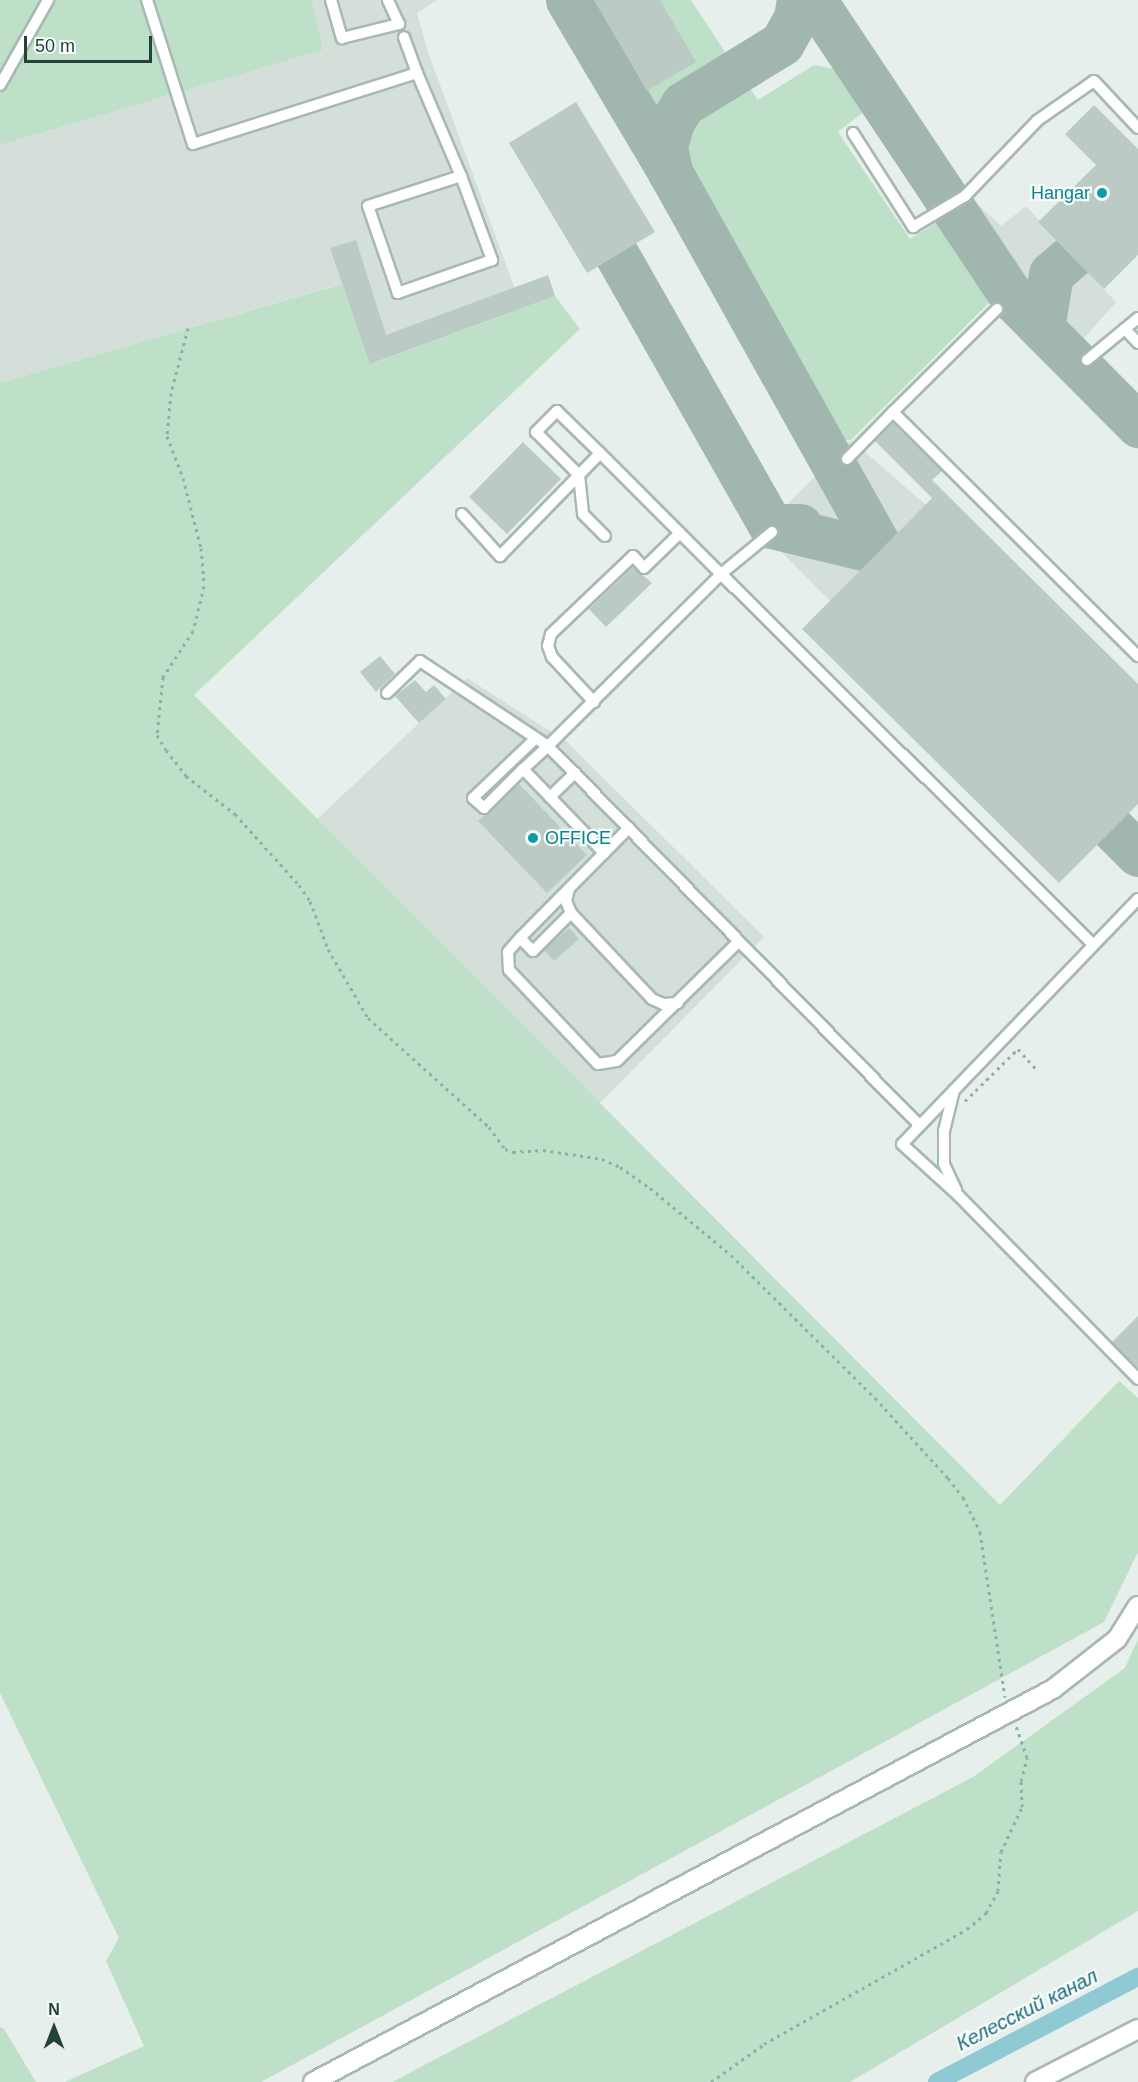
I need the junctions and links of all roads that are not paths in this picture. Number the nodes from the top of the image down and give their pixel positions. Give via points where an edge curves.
1 (48, 0) edge
2 (331, 0) edge
3 (388, 0) edge
4 (149, 2) edge
5 (404, 37) dead end
6 (417, 73) junction
7 (0, 85) edge
8 (1138, 128) edge
9 (853, 133) dead end
10 (461, 176) junction
11 (997, 309) dead end
12 (1138, 318) edge
13 (1125, 329) junction
14 (1138, 343) edge
15 (1087, 360) dead end
16 (893, 412) junction
17 (600, 453) junction
18 (847, 459) dead end
19 (579, 475) junction
20 (462, 514) dead end
21 (772, 532) dead end
22 (680, 533) junction
23 (605, 536) dead end
24 (721, 574) junction
25 (1138, 656) edge
26 (387, 693) dead end
27 (594, 702) junction
28 (536, 738) junction
29 (548, 746) junction
30 (523, 769) junction
31 (575, 774) junction
32 (550, 797) junction
33 (628, 828) junction
34 (604, 853) junction
35 (570, 887) junction
36 (1138, 899) edge
37 (571, 913) junction
38 (520, 938) junction
39 (738, 942) junction
40 (1093, 944) junction
41 (678, 1003) junction
42 (955, 1089) junction
43 (919, 1125) junction
44 (959, 1196) junction
45 (1138, 1379) edge
46 (1138, 1606) edge
47 (1138, 2029) edge
48 (313, 2082) edge
49 (1035, 2082) edge

1 - 7 lane
2 - 3 lane via 342,38 399,24
4 - 6 lane via 193,144
5 - 6 lane
6 - 10 lane
8 - 9 lane via 1094,81 1038,120 965,196 913,227
10 - 10 lane via 492,260 398,293 368,206
11 - 16 lane
12 - 13 lane
13 - 14 lane
13 - 15 lane
16 - 18 lane
16 - 25 lane
17 - 19 lane
17 - 19 lane via 557,411 536,432
17 - 22 lane
19 - 20 lane via 500,556
19 - 23 lane via 583,514
21 - 24 lane
22 - 24 lane
22 - 27 lane via 644,568 633,556 551,634 548,646 552,657
24 - 27 lane
24 - 40 lane
26 - 28 lane via 420,661
27 - 29 lane
28 - 29 lane
28 - 30 lane via 473,798 484,808
29 - 30 lane
29 - 31 lane
30 - 32 lane
31 - 32 lane
31 - 33 lane
32 - 34 lane
33 - 34 lane
33 - 39 lane
34 - 35 lane
35 - 37 lane via 566,901
35 - 38 lane
36 - 40 lane
37 - 38 lane via 533,951
37 - 41 lane via 652,999 663,1004
38 - 41 lane via 508,952 509,970 598,1064 617,1060
39 - 41 lane
39 - 43 lane
40 - 42 lane
42 - 43 lane
42 - 44 lane via 944,1131 944,1164
43 - 44 lane via 902,1144
44 - 45 lane
46 - 48 street via 1117,1639 1053,1689
47 - 49 street

